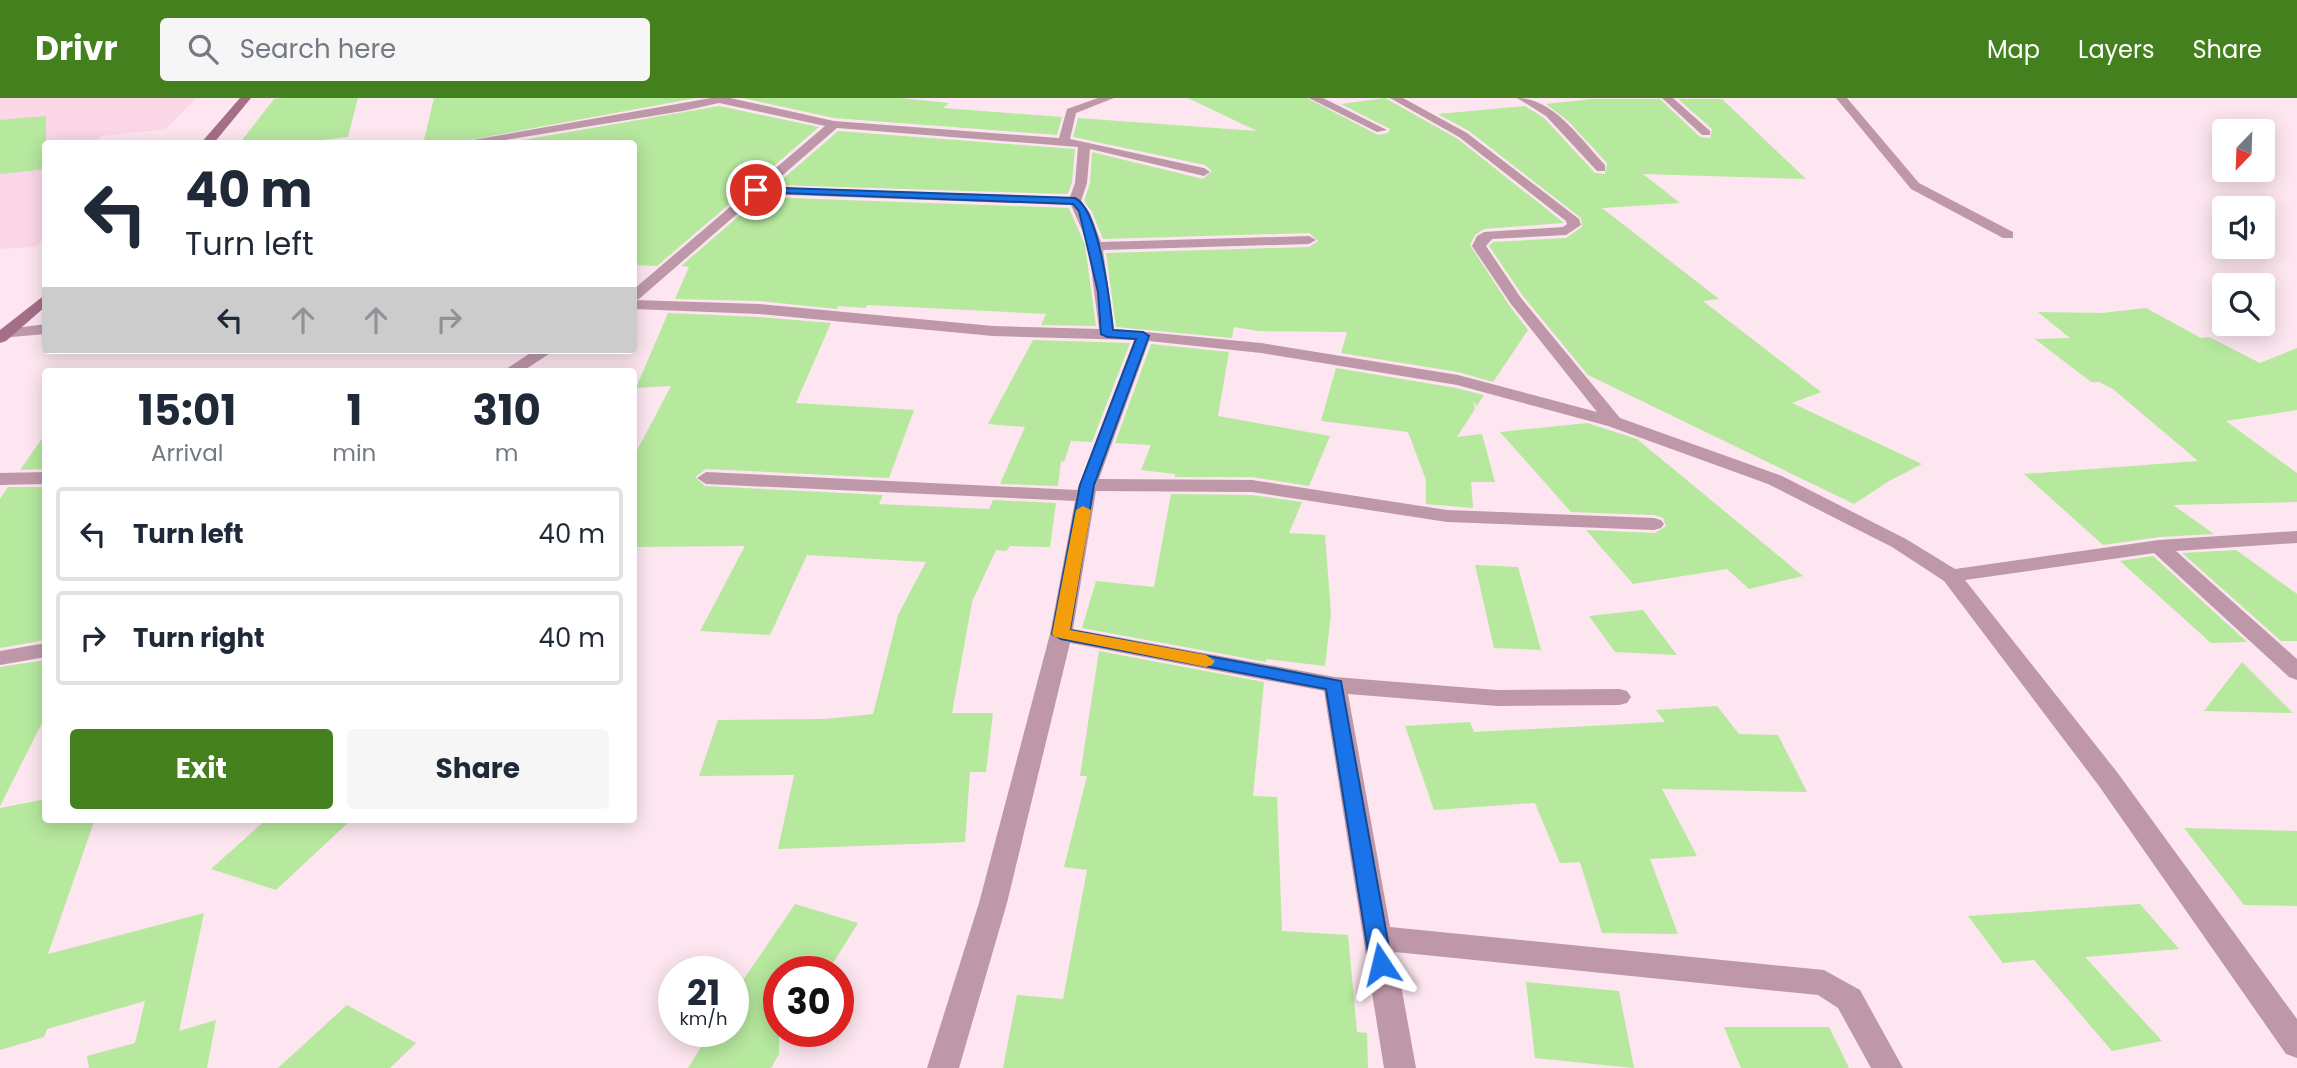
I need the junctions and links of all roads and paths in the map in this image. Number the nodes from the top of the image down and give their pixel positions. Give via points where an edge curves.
1 (246, 98) edge
2 (1109, 98) edge
3 (1314, 98) edge
4 (1395, 98) edge
5 (1522, 98) edge
6 (1667, 98) edge
7 (1842, 98) edge
8 (723, 99) edge
9 (834, 124) junction
10 (1381, 130) dead end
11 (1706, 133) dead end
12 (209, 140) edge
13 (480, 140) edge
14 (1063, 141) junction
15 (1084, 144) junction
16 (1601, 168) dead end
17 (1204, 172) dead end
18 (756, 190) junction
19 (1075, 201) junction
20 (2008, 235) dead end
21 (1309, 240) dead end
22 (1094, 246) junction
23 (641, 284) edge
24 (42, 301) edge
25 (637, 305) edge
26 (42, 330) edge
27 (1107, 334) junction
28 (1, 336) edge
29 (1143, 336) junction
30 (541, 354) edge
31 (516, 368) edge
32 (1614, 422) junction
33 (42, 478) edge
34 (706, 478) dead end
35 (0, 479) edge
36 (1087, 491) junction
37 (1654, 524) dead end
38 (2297, 537) edge
39 (2159, 546) junction
40 (1951, 576) junction
41 (1061, 634) junction
42 (42, 651) edge
43 (0, 658) edge
44 (2297, 672) edge
45 (1335, 685) junction
46 (1619, 697) dead end
47 (1376, 938) junction
48 (2297, 1044) edge
49 (943, 1068) edge
50 (1400, 1068) edge
51 (1887, 1068) edge

1 - 12 main road
2 - 14 street via 1071,111
3 - 10 street
4 - 32 street via 1463,135 1572,219 1574,225 1566,231 1489,235 1479,246 1516,301
5 - 16 street via 1550,114
6 - 11 street
7 - 20 street via 1916,186
8 - 9 street
8 - 13 street
9 - 14 street
9 - 18 street
14 - 15 street
15 - 17 street
15 - 19 street
18 - 19 street
18 - 23 street
19 - 22 street via 1084,210
21 - 22 street
22 - 27 street
24 - 28 main road
25 - 27 street via 759,309 993,331
26 - 28 street
27 - 29 street
29 - 32 street via 1261,348 1458,380
29 - 36 street
30 - 31 street
32 - 40 street via 1775,480 1899,543
33 - 35 street
34 - 36 street
36 - 37 street via 1252,486 1447,516
36 - 41 street
38 - 39 street
39 - 40 street
39 - 44 street
40 - 48 street via 2108,779
41 - 45 street
41 - 49 street via 993,903
42 - 43 street
45 - 46 street via 1497,698
45 - 47 street
47 - 50 street
47 - 51 street via 1824,982 1849,999

